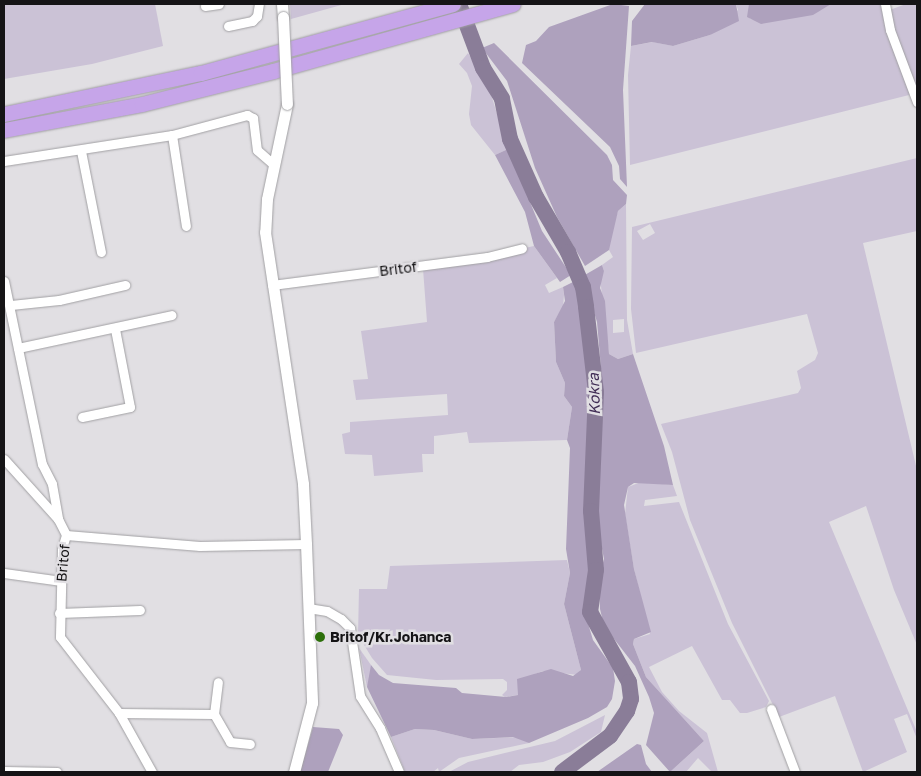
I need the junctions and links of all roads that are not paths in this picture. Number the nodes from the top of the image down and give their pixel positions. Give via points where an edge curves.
1 (219, 4) edge
2 (259, 4) edge
3 (282, 4) edge
4 (453, 4) edge
5 (513, 4) edge
6 (885, 4) edge
7 (205, 6) dead end
8 (228, 26) dead end
9 (917, 102) edge
10 (4, 114) edge
11 (4, 130) edge
12 (172, 135) junction
13 (81, 151) junction
14 (4, 161) edge
15 (274, 166) junction
16 (186, 226) dead end
17 (522, 248) dead end
18 (101, 252) dead end
19 (4, 282) edge
20 (125, 285) dead end
21 (272, 285) junction
22 (11, 305) junction
23 (172, 315) dead end
24 (115, 330) junction
25 (18, 348) junction
26 (82, 417) dead end
27 (4, 459) edge
28 (58, 519) junction
29 (66, 535) junction
30 (306, 544) junction
31 (4, 573) edge
32 (61, 581) junction
33 (308, 608) junction
34 (140, 610) dead end
35 (59, 613) junction
36 (218, 682) dead end
37 (771, 709) dead end
38 (119, 713) junction
39 (214, 714) junction
40 (250, 744) dead end
41 (4, 771) edge
42 (57, 772) edge
43 (152, 772) edge
44 (294, 772) edge
45 (399, 772) edge
46 (795, 772) edge

1 - 7 street
2 - 8 street via 257,16 252,21
3 - 15 street, bridge via 287,104
4 - 10 highway via 201,74
5 - 11 highway via 427,30 142,104
6 - 9 street via 890,30
12 - 13 street
12 - 15 street via 247,115 253,118 257,150
12 - 16 street
13 - 14 street
13 - 18 street
15 - 21 street via 266,199 265,232
17 - 21 street, Britof via 487,257
19 - 22 street
20 - 22 street via 59,300
21 - 30 street via 302,476
22 - 25 street
23 - 24 street
24 - 25 street
24 - 26 street via 130,407
25 - 28 street via 40,454 52,484
27 - 28 street
28 - 29 street
29 - 30 street, Britof via 200,546
29 - 32 street, Britof via 62,548
30 - 33 street
31 - 32 street
32 - 35 street, Britof
33 - 44 street via 312,703
33 - 45 street via 327,611 350,628 360,696
34 - 35 street
35 - 38 street, Britof via 60,637
36 - 39 street
37 - 46 street
38 - 39 street
38 - 43 street, Britof
39 - 40 street via 230,742
41 - 42 street

